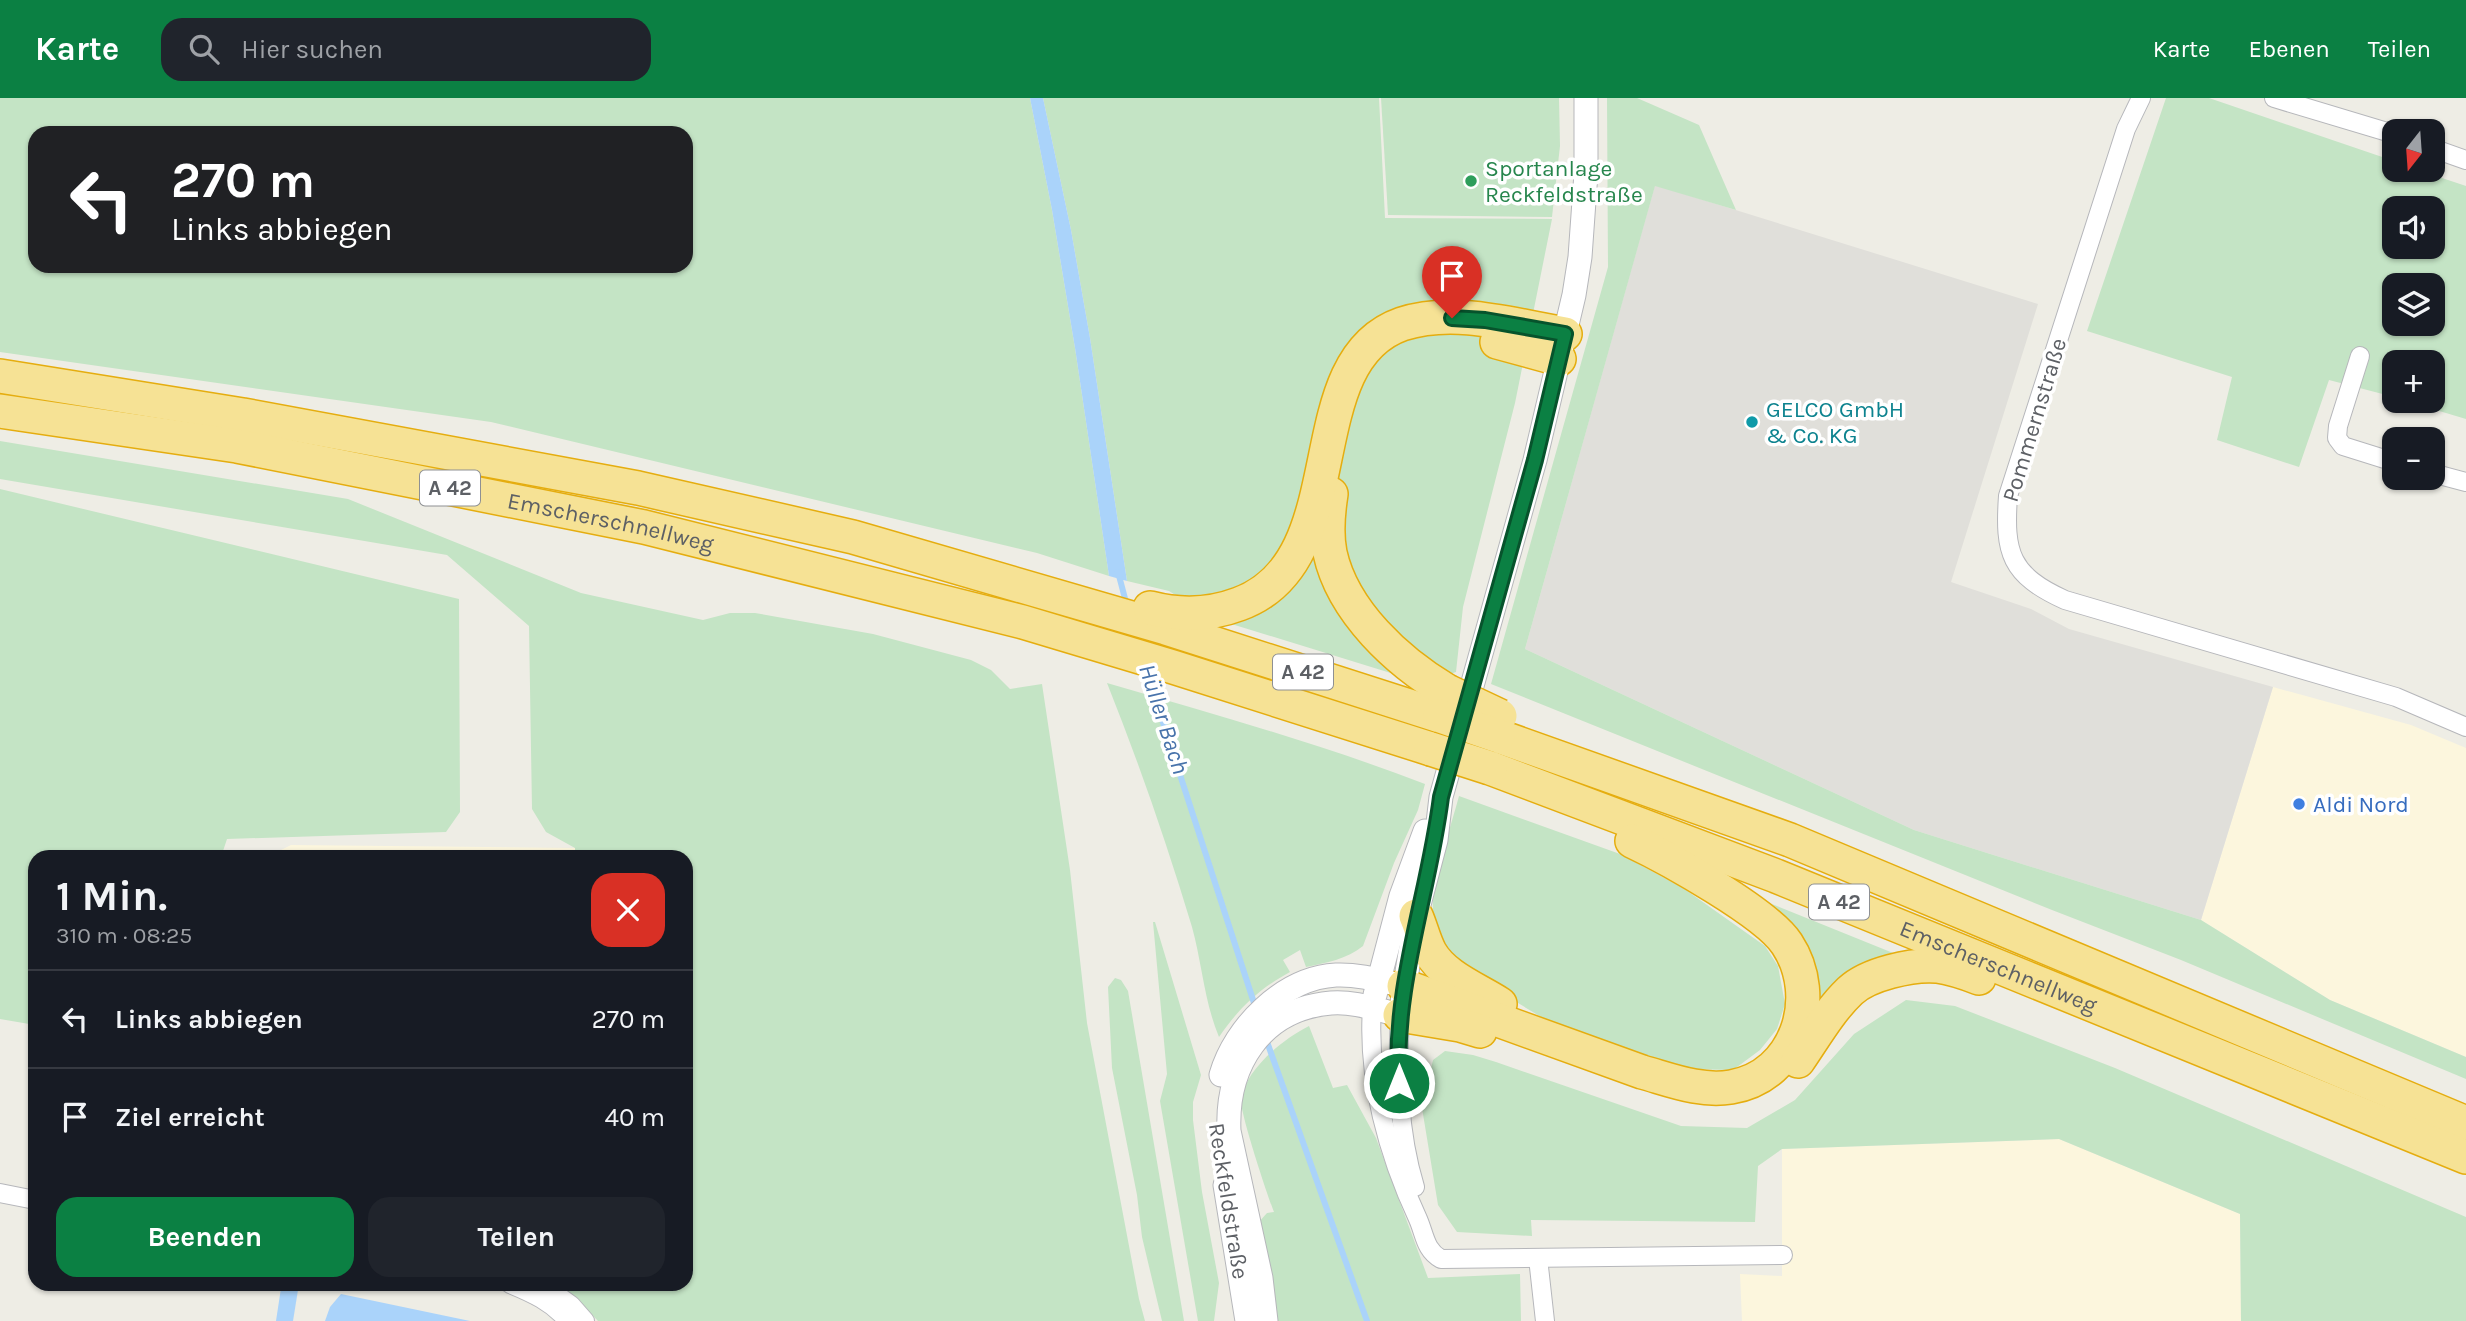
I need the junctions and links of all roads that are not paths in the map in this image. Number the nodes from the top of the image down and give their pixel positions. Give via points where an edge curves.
1 (1586, 98) edge
2 (2141, 98) edge
3 (2274, 98) edge
4 (2382, 130) edge
5 (2445, 153) edge
6 (2466, 160) edge
7 (1562, 347) junction
8 (2360, 356) dead end
9 (0, 376) edge
10 (0, 411) edge
11 (2382, 458) edge
12 (2445, 476) edge
13 (2466, 482) edge
14 (1164, 620) junction
15 (1444, 704) junction
16 (2466, 727) edge
17 (1490, 768) junction
18 (1441, 797) junction
19 (1416, 916) junction
20 (1389, 998) junction
21 (1551, 1039) junction
22 (2185, 1044) junction
23 (1238, 1051) junction
24 (2466, 1124) edge
25 (2466, 1157) edge
26 (0, 1193) edge
27 (28, 1199) edge
28 (1419, 1222) junction
29 (1783, 1255) dead end
30 (1538, 1258) junction
31 (526, 1291) edge
32 (552, 1291) edge
33 (568, 1321) edge
34 (585, 1321) edge
35 (1247, 1321) edge
36 (1264, 1321) edge
37 (1545, 1321) edge

1 - 7 street via 1580,257
2 - 16 street, Pommernstraße via 2122,142 2008,496 2010,554 2024,575 2065,600 2396,697
3 - 4 street
5 - 6 street
7 - 14 highway via 1485,320 1452,318 1400,325 1377,339 1362,352 1341,393 1313,510 1287,569 1251,600
7 - 15 highway via 1423,332 1383,351 1365,370 1354,395 1330,494 1330,553 1340,584 1358,611
7 - 18 street
8 - 11 street via 2337,438 2343,446
9 - 14 highway, Emscherschnellweg / A 42 via 243,415 638,488 853,537 1073,602 1092,593
10 - 17 highway, Emscherschnellweg / A 42, bridge via 237,446 644,527 1023,622
12 - 13 street
14 - 15 highway, A 42
15 - 24 highway, Emscherschnellweg / A 42, bridge via 1646,788 1790,840
17 - 21 highway via 1538,798 1658,853 1752,912 1786,942 1800,970 1802,1019 1787,1049 1775,1066 1732,1087 1679,1083
17 - 22 highway, Emscherschnellweg / A 42 via 1789,881
18 - 19 street via 1436,840
18 - 20 street via 1401,896
19 - 20 street
19 - 21 highway via 1436,960 1460,981
20 - 21 highway
20 - 22 highway via 1460,1026 1670,1093 1704,1099 1754,1094 1779,1079 1797,1063 1852,989 1878,975 1906,968 1936,966 1966,973 2135,1041
20 - 23 street, Reckfeldstraße via 1353,975 1316,978 1286,1005 1252,1020
20 - 28 street via 1402,1131
20 - 28 street via 1372,1047 1385,1130 1403,1189
22 - 25 highway, Emscherschnellweg / A 42
23 - 35 street, Reckfeldstraße via 1219,1082 1214,1130
23 - 36 street, Reckfeldstraße via 1229,1131 1261,1278
26 - 27 street
28 - 30 street via 1431,1253 1441,1259
29 - 30 street
30 - 37 street
31 - 33 street via 549,1303
32 - 34 street

